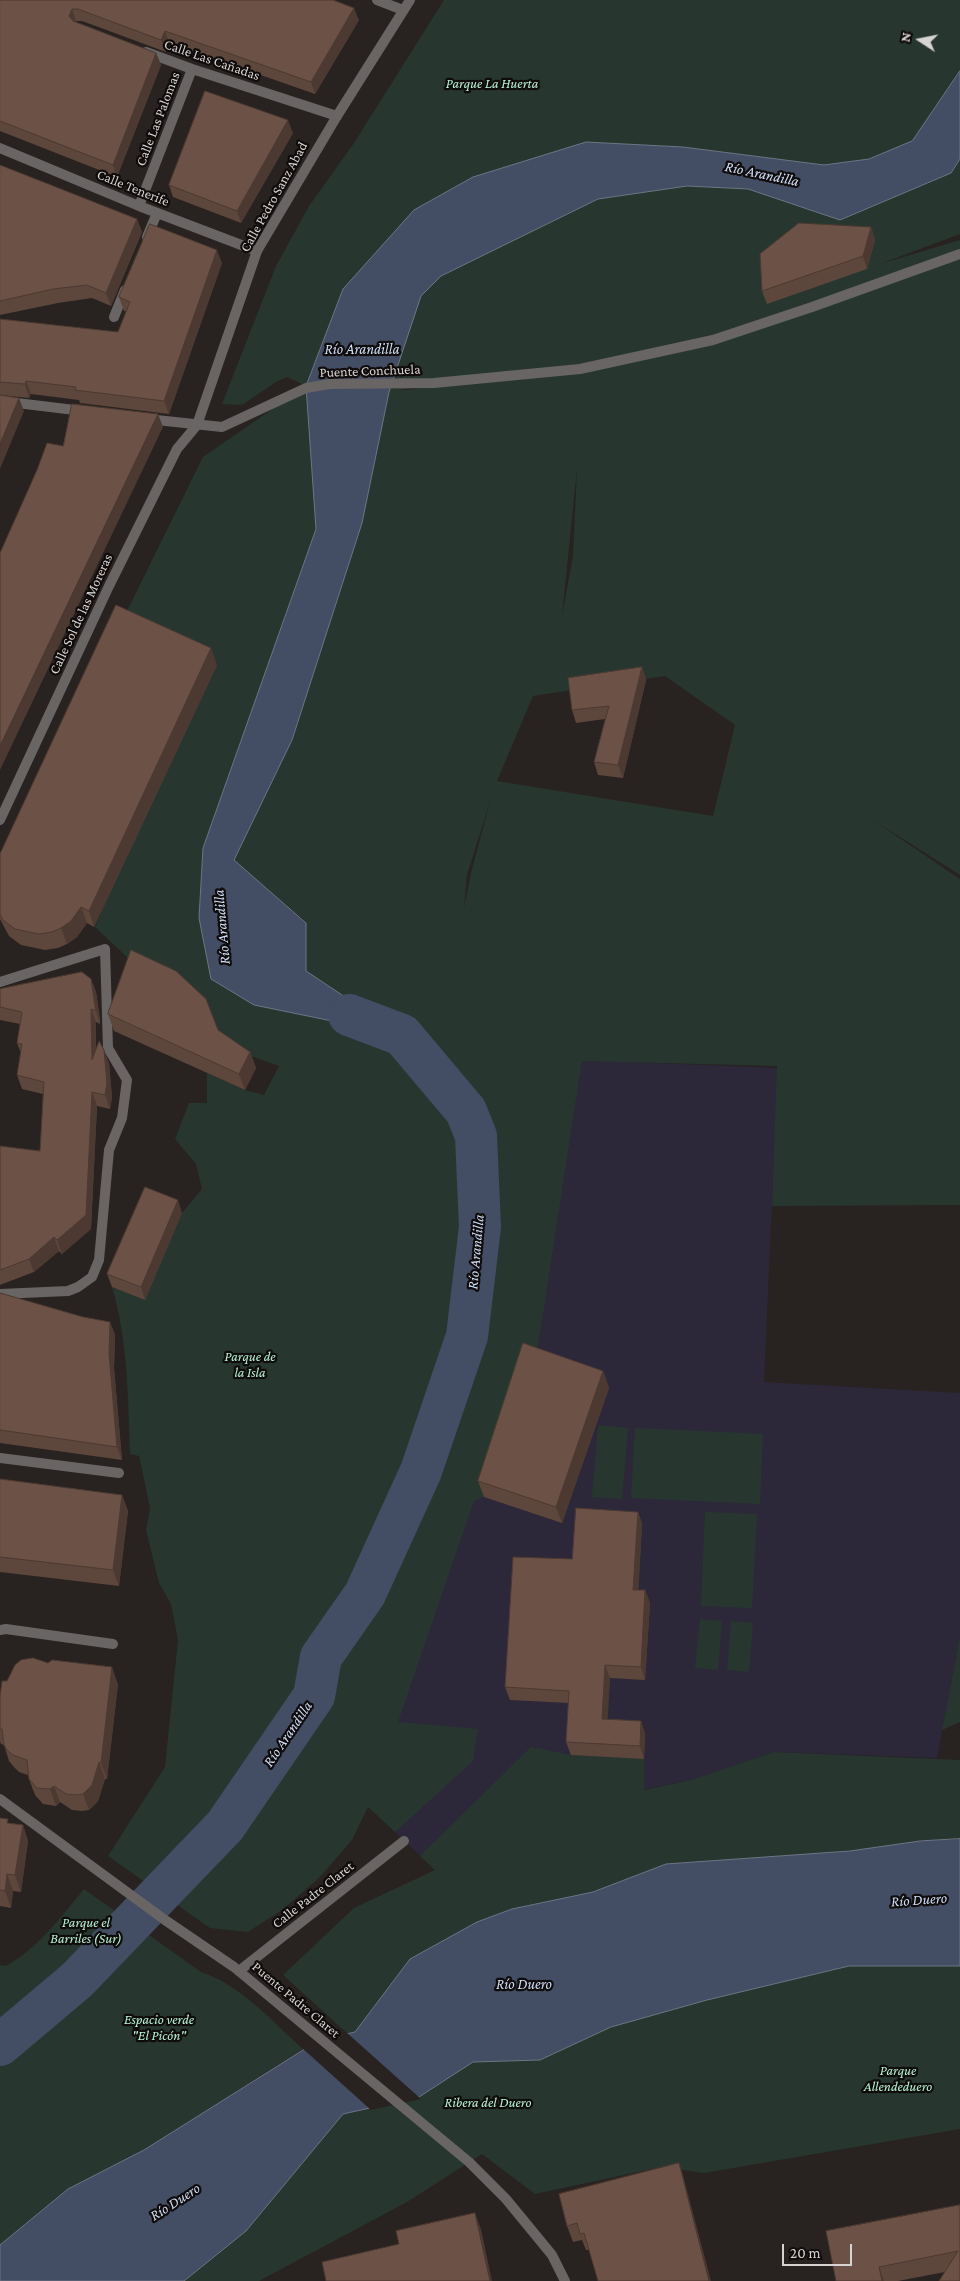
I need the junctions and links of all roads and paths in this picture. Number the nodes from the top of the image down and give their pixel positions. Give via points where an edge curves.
1 (376, 0) edge
2 (410, 0) edge
3 (403, 10) junction
4 (136, 48) edge
5 (192, 69) junction
6 (337, 116) junction
7 (0, 148) edge
8 (139, 206) junction
9 (157, 213) junction
10 (142, 247) edge
11 (257, 251) junction
12 (960, 254) edge
13 (128, 282) edge
14 (114, 317) dead end
15 (0, 401) edge
16 (98, 413) edge
17 (138, 418) edge
18 (197, 425) junction
19 (0, 820) edge
20 (0, 982) edge
21 (0, 1294) edge
22 (0, 1458) edge
23 (119, 1473) dead end
24 (0, 1630) edge
25 (113, 1644) dead end
26 (0, 1799) edge
27 (404, 1841) dead end
28 (239, 1971) junction
29 (565, 2281) edge

1 - 3 street
2 - 3 street, Calle Pedro Sanz Abad
3 - 6 street, Calle Pedro Sanz Abad
4 - 5 street, Calle Las Cañadas
5 - 6 street, Calle Las Cañadas
5 - 8 street, Calle Las Palomas
6 - 11 street, Calle Pedro Sanz Abad
7 - 8 street, Calle Tenerife
8 - 9 street, Calle Tenerife
9 - 10 street
9 - 11 street, Calle Tenerife
11 - 18 street, Calle Pedro Sanz Abad
12 - 18 street, Puente Conchuela via 712,340 580,369 434,383 330,384 306,388 222,427
13 - 14 street
15 - 16 street
17 - 18 street, Puente Conchuela
18 - 19 street, Calle Sol de las Moreras via 177,449
20 - 21 street via 105,949 108,1048 127,1080 122,1118 109,1150 99,1260 92,1277 73,1289 54,1293
22 - 23 street
24 - 25 street
26 - 28 street, Puente Padre Claret
27 - 28 street, Calle Padre Claret
28 - 29 street, Puente Padre Claret via 469,2162 506,2199 552,2255

